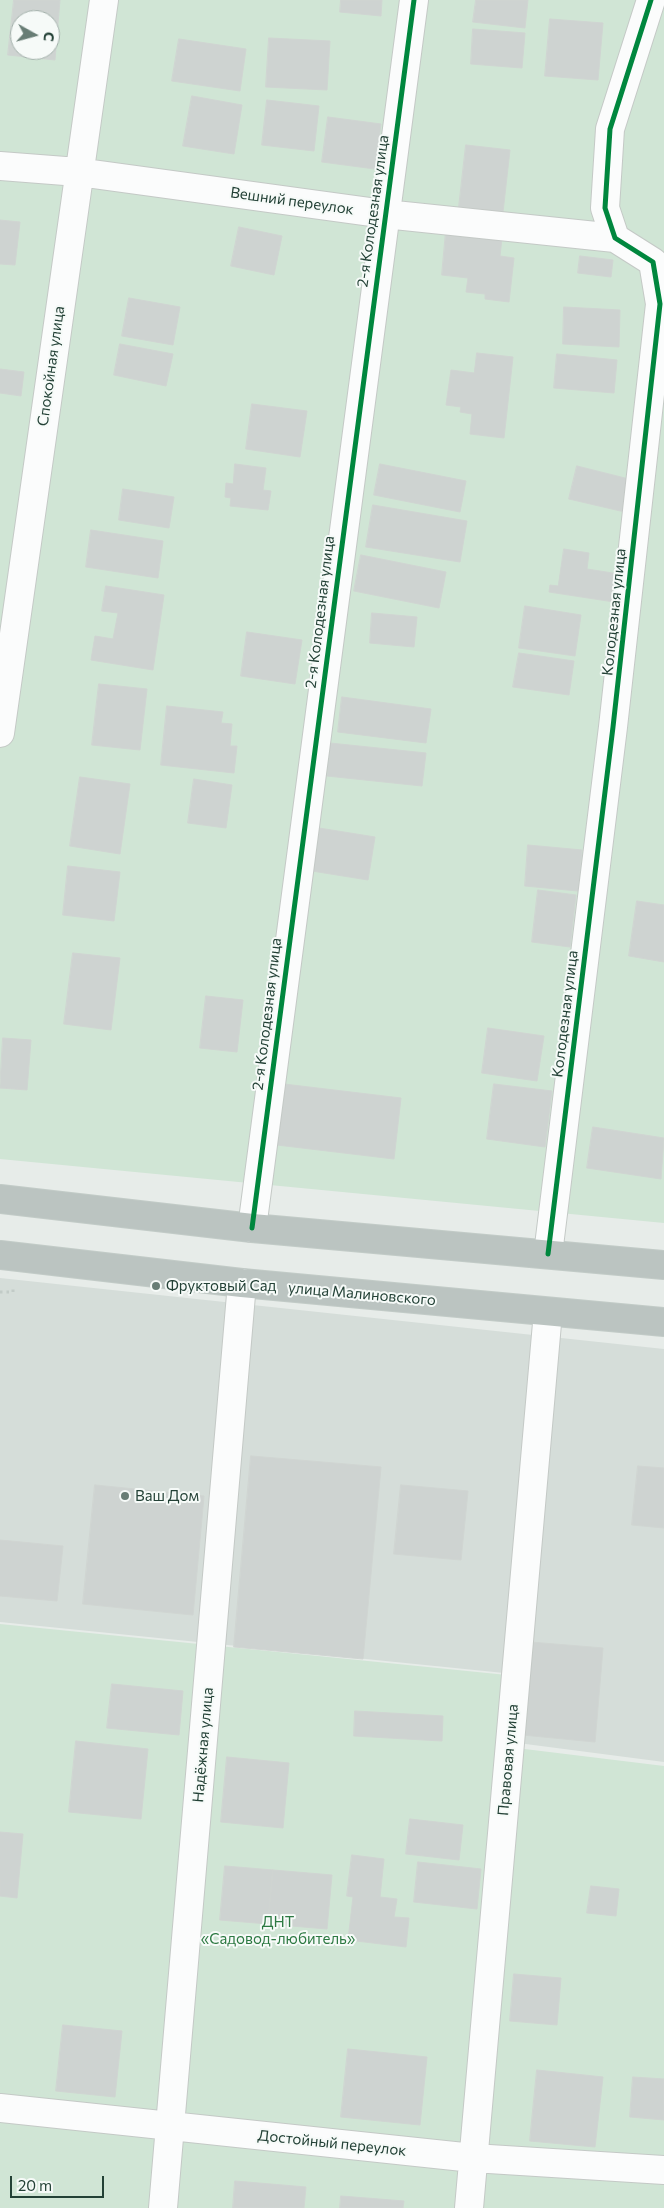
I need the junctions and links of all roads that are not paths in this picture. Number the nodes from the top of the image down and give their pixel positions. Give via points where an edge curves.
1 (104, 0) edge
2 (414, 0) edge
3 (651, 0) edge
4 (0, 166) edge
5 (78, 172) junction
6 (385, 214) junction
7 (615, 238) junction
8 (0, 733) edge
9 (0, 1199) edge
10 (252, 1228) junction
11 (548, 1254) junction
12 (0, 1255) edge
13 (664, 1264) edge
14 (242, 1283) junction
15 (548, 1312) junction
16 (664, 1322) edge
17 (0, 2108) edge
18 (170, 2125) junction
19 (473, 2158) junction
20 (664, 2170) edge
21 (163, 2208) edge
22 (469, 2208) edge

1 - 5 street, Спокойная улица
2 - 6 street, 2-я Колодезная улица
3 - 7 street via 610,129 605,208
4 - 5 street, Вешний переулок
5 - 6 street, Вешний переулок
5 - 8 street, Спокойная улица
6 - 7 street, Вешний переулок
6 - 10 street, 2-я Колодезная улица
7 - 11 street, Колодезная улица via 653,262 660,304 612,737
9 - 10 highway
10 - 11 highway
11 - 13 highway
12 - 14 highway, улица Малиновского
14 - 15 highway, улица Малиновского
14 - 18 street, Надёжная улица
15 - 16 highway, улица Малиновского
15 - 19 street, Правовая улица
17 - 18 street, Достойный переулок
18 - 19 street, Достойный переулок
18 - 21 street, Надёжная улица
19 - 20 street, Достойный переулок
19 - 22 street, Правовая улица

